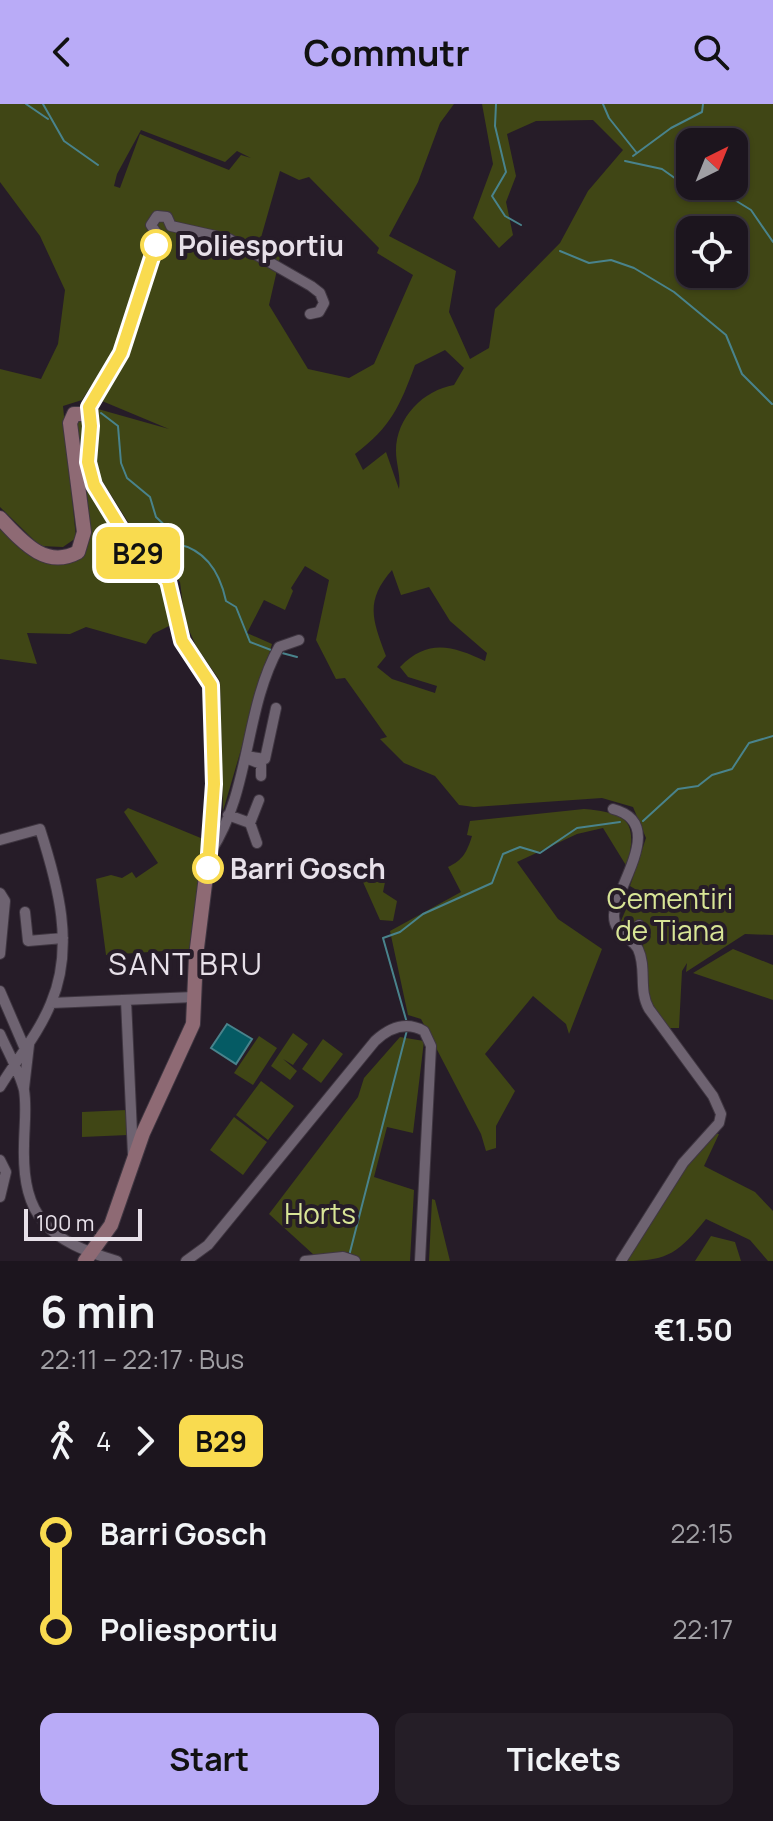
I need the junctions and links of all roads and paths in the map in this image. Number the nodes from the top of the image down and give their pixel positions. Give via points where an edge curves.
1 (171, 226) junction
2 (157, 234) junction
3 (310, 314) dead end
4 (87, 414) junction
5 (0, 518) edge
6 (299, 640) dead end
7 (276, 708) dead end
8 (246, 757) junction
9 (261, 776) dead end
10 (259, 800) dead end
11 (613, 809) dead end
12 (228, 815) junction
13 (250, 823) junction
14 (0, 840) edge
15 (257, 843) dead end
16 (209, 855) junction
17 (0, 893) edge
18 (25, 912) dead end
19 (639, 925) dead end
20 (63, 938) junction
21 (633, 943) junction
22 (0, 954) edge
23 (0, 991) edge
24 (194, 997) junction
25 (126, 1000) junction
26 (51, 1003) junction
27 (0, 1034) edge
28 (27, 1046) junction
29 (14, 1065) junction
30 (0, 1087) edge
31 (24, 1091) junction
32 (0, 1160) edge
33 (133, 1161) junction
34 (0, 1197) edge
35 (92, 1259) edge
36 (117, 1261) edge
37 (186, 1261) edge
38 (305, 1261) edge
39 (355, 1261) edge
40 (420, 1261) edge
41 (621, 1261) edge

1 - 2 street via 166,234
1 - 2 street via 167,217 157,216 151,225
1 - 3 street via 229,239 311,286 324,303
2 - 4 street via 126,342
4 - 5 street via 74,414 70,423 84,532 78,552 65,557 40,554
4 - 16 street via 94,485 134,548 168,581 182,641 211,685 214,784
6 - 8 street via 279,647 268,668
7 - 8 street via 265,759
8 - 9 street via 261,764
8 - 12 street
10 - 13 street
11 - 21 street via 629,815 636,826 632,871 614,916 618,930
12 - 13 street
12 - 16 street
13 - 15 street
14 - 20 street via 40,829
16 - 24 street
17 - 22 street via 5,901
18 - 20 street via 28,941
19 - 21 street
20 - 26 street via 63,962
21 - 41 street via 644,1000 721,1114
23 - 28 street
24 - 25 street
24 - 33 street via 193,1024
25 - 26 street
25 - 33 street
26 - 28 street
27 - 29 street
28 - 29 street
28 - 31 street
29 - 30 street
29 - 31 street
31 - 35 street via 23,1173 29,1201 48,1227
32 - 34 street via 6,1172
33 - 35 street via 111,1225
35 - 36 street
37 - 40 street via 208,1245 375,1041 389,1030 408,1027 426,1034 431,1049
38 - 39 street

